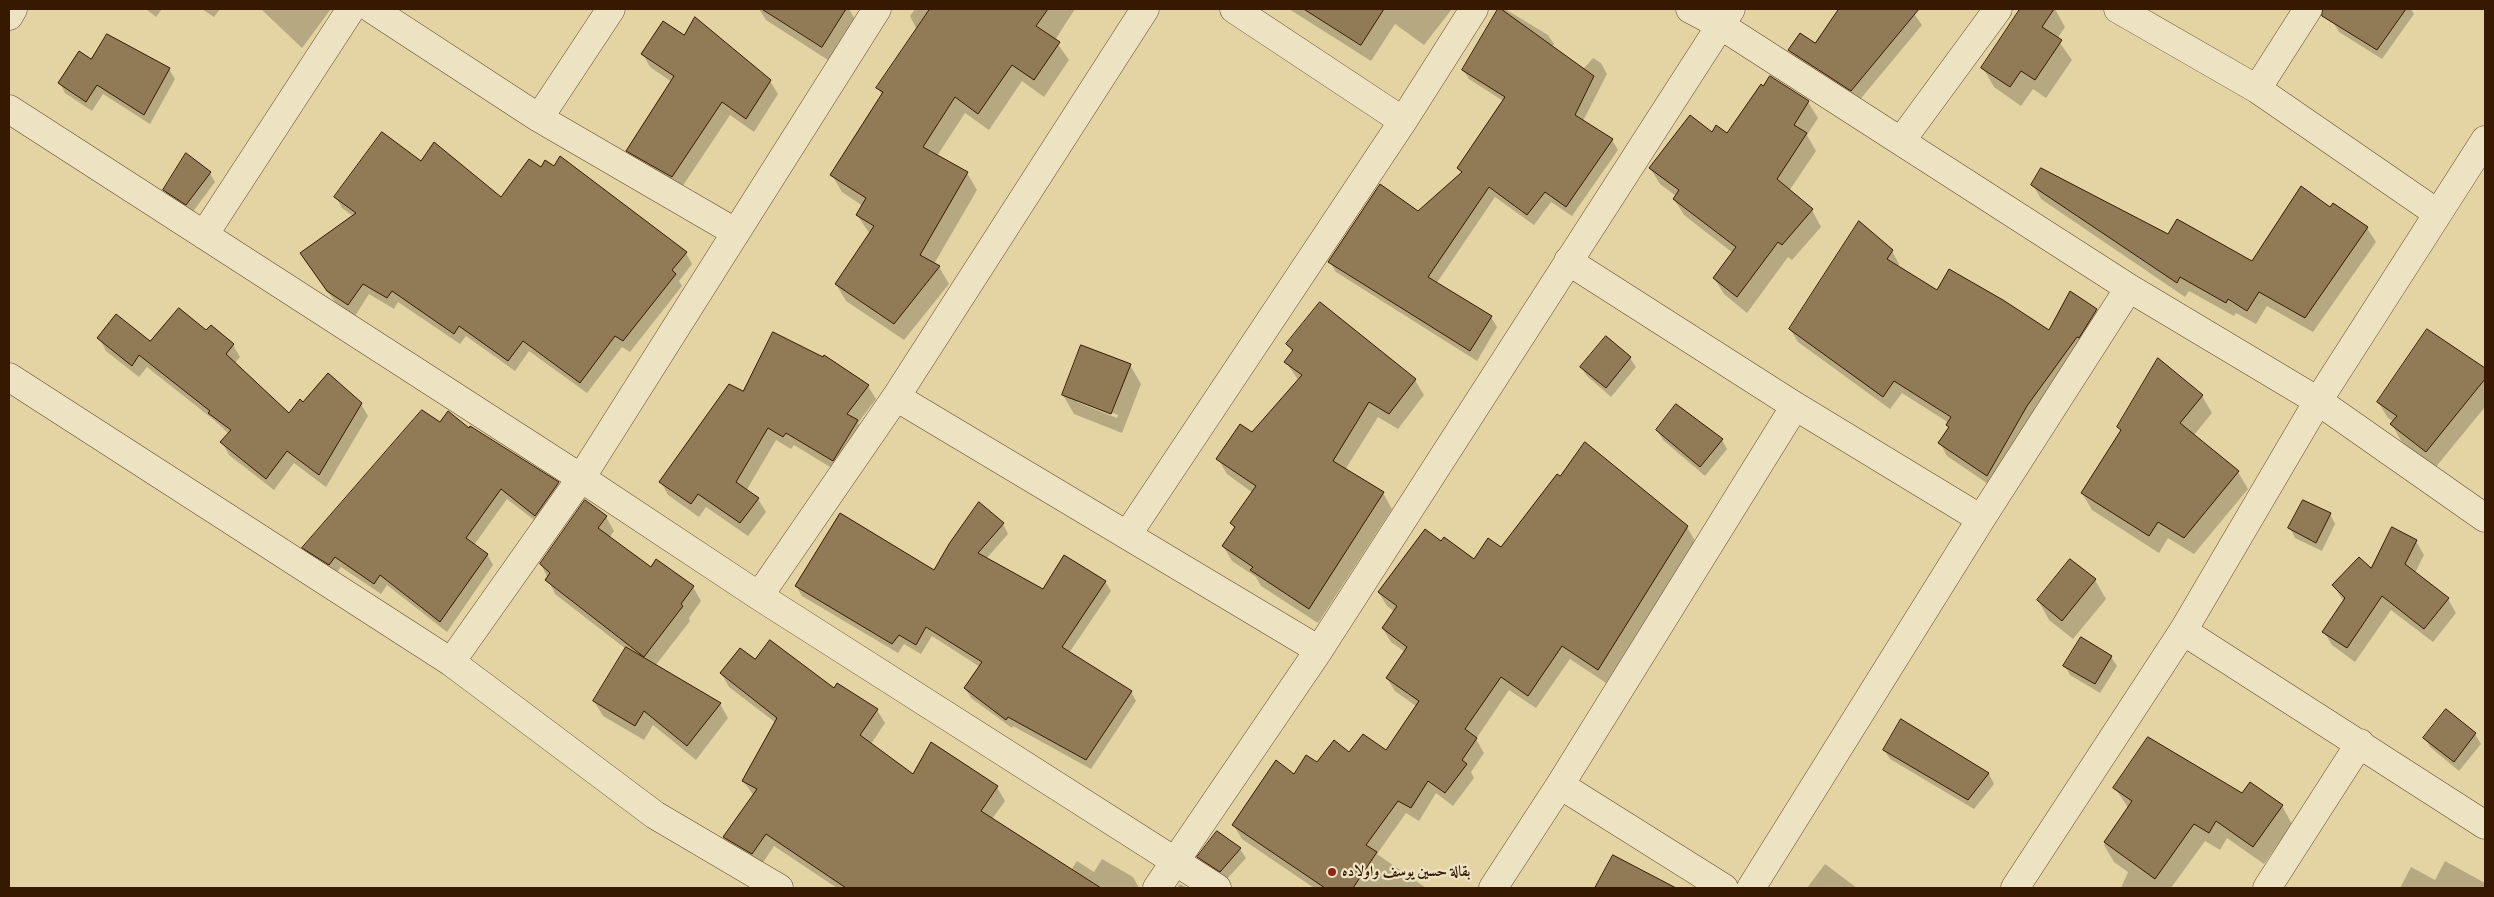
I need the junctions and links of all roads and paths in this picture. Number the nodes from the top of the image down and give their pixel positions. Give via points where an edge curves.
1 (13, 9) edge
2 (351, 9) edge
3 (372, 9) edge
4 (611, 9) edge
5 (877, 9) edge
6 (1145, 9) edge
7 (1234, 9) edge
8 (1474, 9) edge
9 (1690, 9) edge
10 (1998, 9) edge
11 (2118, 9) edge
12 (2308, 9) edge
13 (9, 16) edge
14 (1725, 17) edge
15 (2256, 89) junction
16 (9, 109) edge
17 (539, 118) junction
18 (1403, 122) junction
19 (2485, 140) edge
20 (1901, 142) junction
21 (2437, 213) junction
22 (735, 232) junction
23 (204, 234) junction
24 (1568, 261) junction
25 (2129, 288) junction
26 (9, 377) edge
27 (896, 397) junction
28 (2318, 401) junction
29 (1794, 406) junction
30 (582, 478) junction
31 (2485, 518) edge
32 (1981, 519) junction
33 (1128, 534) junction
34 (759, 596) junction
35 (2183, 631) junction
36 (1319, 650) junction
37 (451, 662) junction
38 (2360, 743) junction
39 (1560, 785) junction
40 (2485, 825) edge
41 (1175, 861) junction
42 (779, 888) edge
43 (1158, 888) edge
44 (1217, 888) edge
45 (1493, 888) edge
46 (1724, 888) edge
47 (1751, 888) edge
48 (2015, 888) edge
49 (2267, 888) edge

1 - 13 street
2 - 23 street
3 - 17 street
4 - 17 street
5 - 22 street
6 - 27 street
7 - 18 street
8 - 18 street
9 - 14 street
10 - 20 street
11 - 15 street
12 - 15 street
14 - 20 street
14 - 24 street
15 - 21 street
16 - 23 street
17 - 22 street
18 - 33 street
19 - 21 street
20 - 25 street
21 - 28 street
22 - 30 street
23 - 30 street
24 - 29 street
24 - 36 street
25 - 28 street
25 - 32 street
26 - 37 street
27 - 33 street
27 - 34 street
28 - 31 street
28 - 35 street
29 - 32 street
29 - 39 street
30 - 34 street
30 - 37 street
32 - 47 street
33 - 36 street
34 - 41 street
35 - 38 street
35 - 48 street
36 - 41 street
37 - 42 street via 655,815
38 - 40 street
38 - 49 street
39 - 45 street
39 - 46 street
41 - 43 street
41 - 44 street

